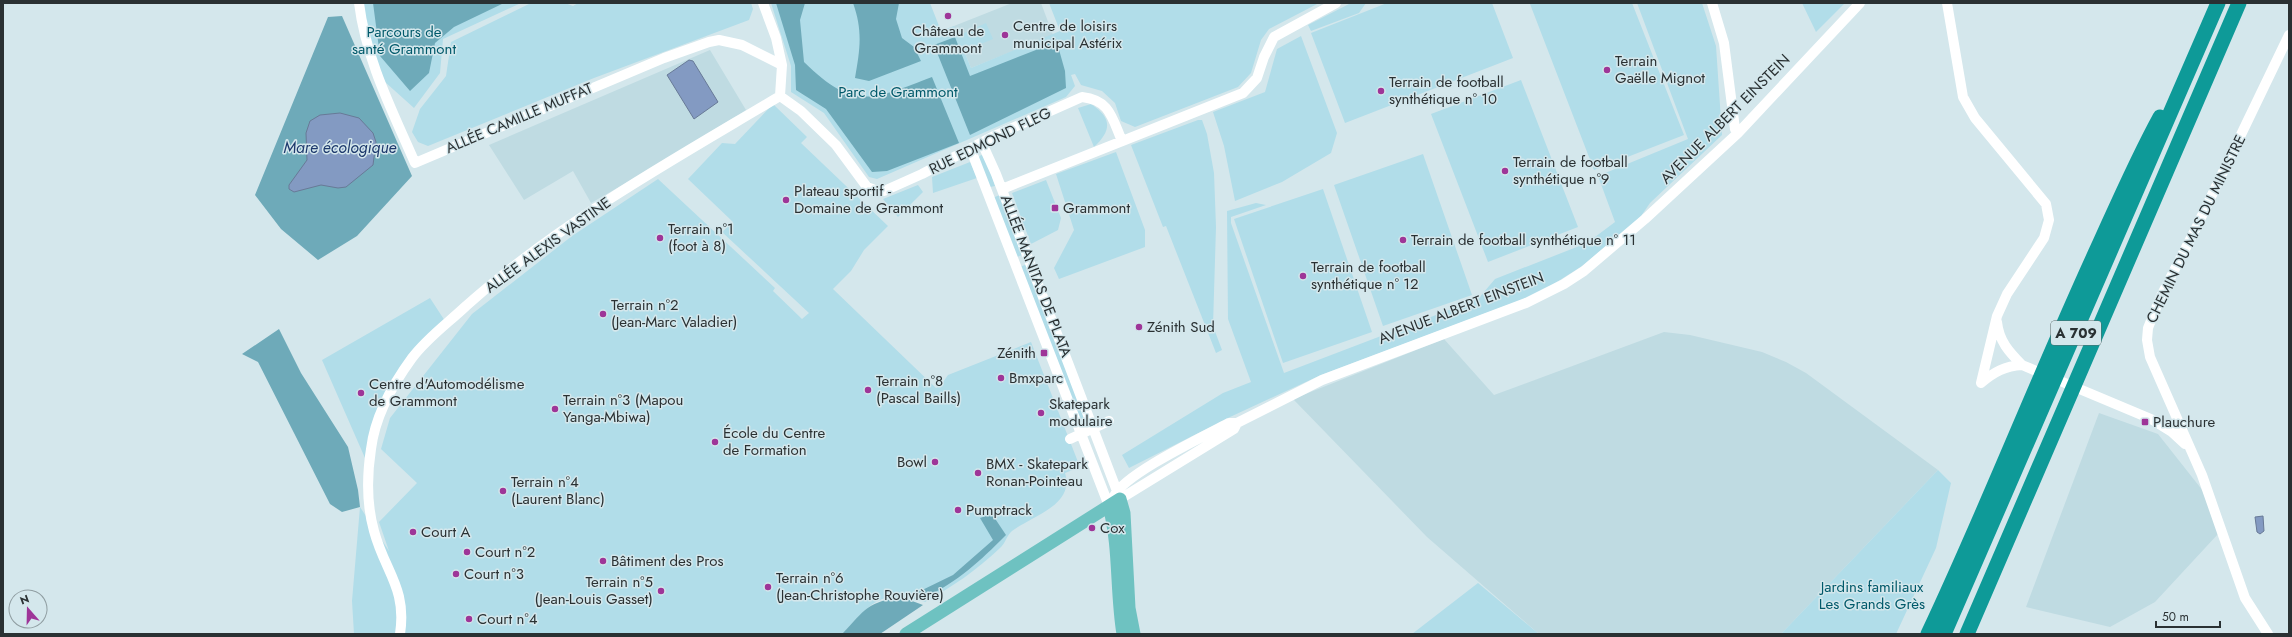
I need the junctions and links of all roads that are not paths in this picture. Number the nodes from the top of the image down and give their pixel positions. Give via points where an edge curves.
1 (358, 3) edge
2 (764, 3) edge
3 (1336, 3) edge
4 (1712, 3) edge
5 (1860, 3) edge
6 (1947, 3) edge
7 (2218, 3) edge
8 (2239, 3) edge
9 (2206, 31) junction
10 (2289, 35) edge
11 (782, 65) junction
12 (780, 96) junction
13 (1738, 133) junction
14 (1122, 141) junction
15 (982, 143) junction
16 (970, 150) junction
17 (1002, 189) junction
18 (1997, 316) junction
19 (2022, 365) junction
20 (1109, 421) dead end
21 (1094, 428) junction
22 (1080, 435) junction
23 (1070, 439) dead end
24 (2190, 450) junction
25 (1118, 495) junction
26 (1108, 506) junction
27 (1088, 518) junction
28 (1114, 531) junction
29 (400, 634) edge
30 (906, 634) edge
31 (1123, 634) edge
32 (1134, 634) edge
33 (1928, 634) edge
34 (1944, 634) edge
35 (1967, 634) edge
36 (2268, 634) edge

1 - 11 street, ALLÉE CAMILLE MUFFAT via 375,73 415,163 664,58 709,42 719,40 742,45
2 - 11 street
3 - 14 street via 1274,37 1257,78 1243,93
4 - 13 street via 1724,43 1735,129
5 - 13 street, AVENUE ALBERT EINSTEIN
6 - 18 street via 1963,97 1975,118 2046,204 2049,220 2044,238 2007,294
7 - 9 highway, A 709
8 - 35 highway, A 709
9 - 33 highway via 2147,140 2126,185
9 - 34 highway, A 709
10 - 24 street, CHEMIN DU MAS DU MINISTRE via 2201,219 2160,298 2148,328 2150,357
11 - 12 street
12 - 16 street, RUE EDMOND FLEG via 801,111 836,146 854,172 872,190 884,191
12 - 29 street, ALLÉE ALEXIS VASTINE via 677,157 590,213 496,279 413,357 397,380 379,417 371,448 368,484 374,530 400,593 403,614
13 - 25 street, AVENUE ALBERT EINSTEIN via 1645,219 1584,271 1564,284 1526,303 1328,377 1237,424 1234,429
14 - 15 street, RUE EDMOND FLEG via 1108,109 1093,98 1082,96
14 - 17 street
15 - 16 street, RUE EDMOND FLEG
15 - 17 street, ALLÉE MANITAS DE PLATA
16 - 22 street, ALLÉE MANITAS DE PLATA
17 - 21 street, ALLÉE MANITAS DE PLATA
18 - 19 street via 1999,334 2008,351
18 - 19 street via 1981,383 2008,366
19 - 24 street via 2151,419 2172,432
20 - 21 street
21 - 22 street
21 - 25 street, ALLÉE MANITAS DE PLATA
22 - 23 street
22 - 26 street, ALLÉE MANITAS DE PLATA
24 - 36 street, CHEMIN DU MAS DU MINISTRE via 2202,475 2245,598
25 - 26 main road, AVENUE ALBERT EINSTEIN
25 - 32 main road via 1124,513 1129,608
26 - 27 main road, AVENUE ALBERT EINSTEIN
26 - 28 main road
27 - 28 main road via 1106,523
27 - 30 main road, AVENUE ALBERT EINSTEIN
28 - 31 main road

